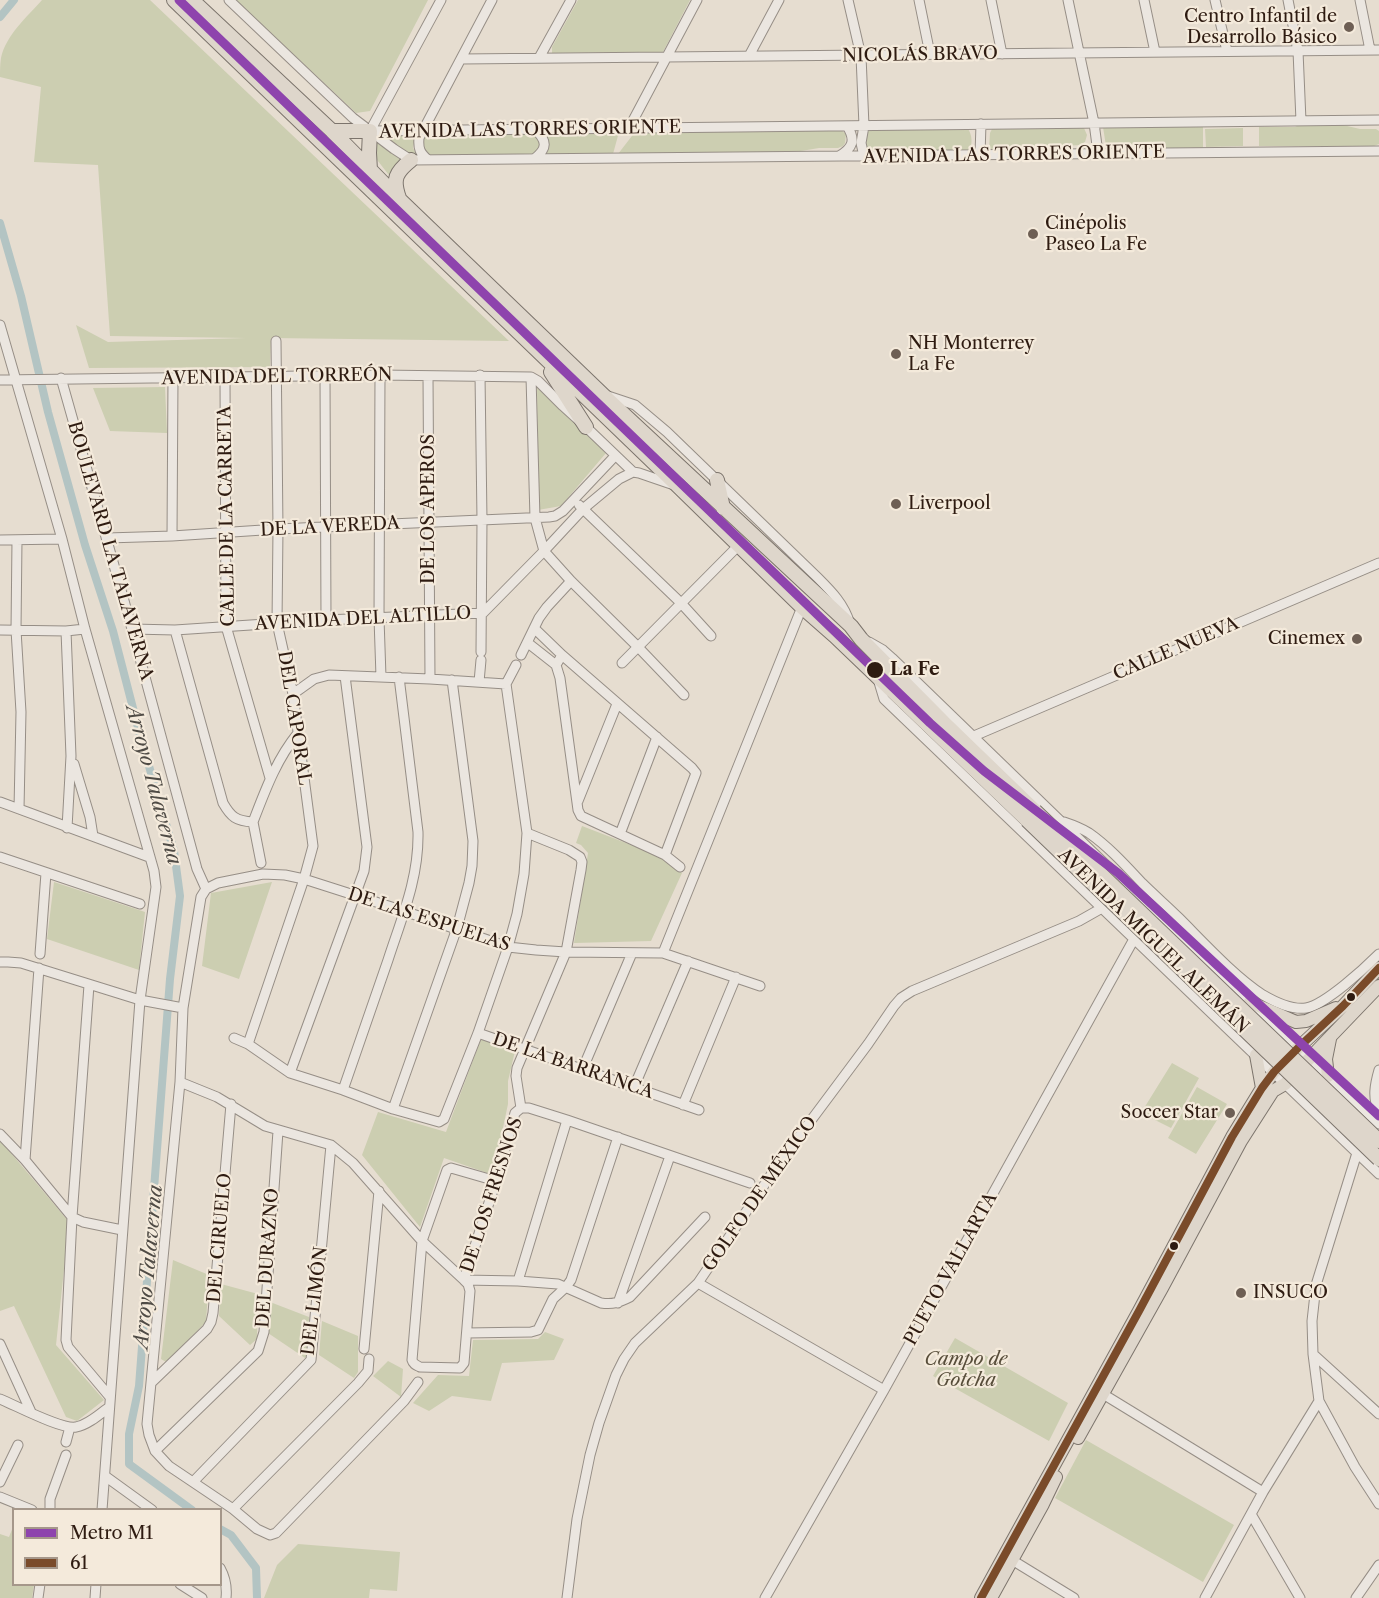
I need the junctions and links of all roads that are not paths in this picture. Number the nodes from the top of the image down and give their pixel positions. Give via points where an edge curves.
1 (174, 0) edge
2 (192, 0) edge
3 (229, 0) edge
4 (441, 0) edge
5 (492, 0) edge
6 (572, 0) edge
7 (697, 0) edge
8 (779, 0) edge
9 (848, 0) edge
10 (919, 0) edge
11 (991, 0) edge
12 (1068, 0) edge
13 (1144, 0) edge
14 (1215, 0) edge
15 (1288, 0) edge
16 (1360, 0) edge
17 (1375, 50) edge
18 (1227, 51) junction
19 (1298, 51) junction
20 (1155, 52) junction
21 (1080, 53) junction
22 (930, 54) junction
23 (1002, 54) junction
24 (749, 56) junction
25 (861, 56) junction
26 (667, 57) junction
27 (539, 58) junction
28 (460, 59) junction
29 (1301, 121) junction
30 (1377, 121) edge
31 (1094, 123) junction
32 (981, 124) junction
33 (847, 126) junction
34 (864, 126) junction
35 (630, 128) junction
36 (535, 129) junction
37 (423, 130) junction
38 (332, 131) junction
39 (370, 131) junction
40 (1379, 151) edge
41 (1098, 153) junction
42 (980, 155) junction
43 (839, 156) junction
44 (868, 156) junction
45 (534, 159) junction
46 (411, 160) junction
47 (428, 160) junction
48 (370, 170) junction
49 (400, 200) junction
50 (1, 329) edge
51 (276, 341) dead end
52 (538, 352) junction
53 (380, 375) junction
54 (480, 375) junction
55 (276, 376) junction
56 (325, 376) junction
57 (428, 376) junction
58 (225, 377) junction
59 (531, 377) junction
60 (56, 378) junction
61 (173, 378) junction
62 (19, 379) junction
63 (0, 380) edge
64 (603, 395) junction
65 (586, 427) junction
66 (615, 456) junction
67 (633, 472) junction
68 (717, 480) junction
69 (678, 486) junction
70 (574, 500) junction
71 (723, 508) junction
72 (583, 509) junction
73 (535, 518) junction
74 (482, 520) junction
75 (430, 522) junction
76 (378, 525) junction
77 (326, 527) junction
78 (278, 529) junction
79 (226, 533) junction
80 (172, 536) junction
81 (106, 538) junction
82 (62, 539) junction
83 (0, 540) edge
84 (17, 540) junction
85 (739, 545) junction
86 (544, 551) junction
87 (1379, 562) edge
88 (571, 581) junction
89 (681, 603) junction
90 (802, 607) junction
91 (483, 613) junction
92 (430, 615) junction
93 (379, 618) junction
94 (326, 620) junction
95 (277, 623) junction
96 (226, 626) junction
97 (851, 626) junction
98 (534, 628) junction
99 (85, 629) junction
100 (132, 629) junction
101 (0, 630) edge
102 (16, 630) junction
103 (175, 630) junction
104 (66, 631) junction
105 (711, 636) dead end
106 (861, 639) junction
107 (528, 643) junction
108 (638, 647) junction
109 (521, 655) dead end
110 (562, 655) junction
111 (621, 663) dead end
112 (516, 665) dead end
113 (556, 665) junction
114 (345, 676) junction
115 (381, 677) junction
116 (399, 677) junction
117 (878, 677) junction
118 (430, 679) junction
119 (452, 680) junction
120 (479, 682) junction
121 (506, 684) junction
122 (293, 694) junction
123 (684, 695) dead end
124 (617, 704) junction
125 (298, 734) junction
126 (974, 736) junction
127 (657, 737) junction
128 (71, 756) junction
129 (270, 778) junction
130 (0, 802) edge
131 (577, 804) junction
132 (19, 809) junction
133 (1031, 815) junction
134 (253, 822) junction
135 (67, 828) junction
136 (527, 833) junction
137 (620, 834) junction
138 (93, 836) junction
139 (665, 855) junction
140 (0, 857) edge
141 (149, 857) junction
142 (261, 863) dead end
143 (680, 867) dead end
144 (46, 873) junction
145 (304, 879) junction
146 (206, 889) junction
147 (355, 896) junction
148 (140, 904) dead end
149 (1102, 908) junction
150 (405, 911) junction
151 (457, 928) junction
152 (1134, 939) junction
153 (1198, 944) junction
154 (508, 946) junction
155 (566, 952) junction
156 (632, 953) junction
157 (663, 953) junction
158 (40, 954) dead end
159 (1379, 954) edge
160 (688, 961) junction
161 (0, 962) edge
162 (39, 968) junction
163 (1379, 968) edge
164 (736, 977) junction
165 (89, 985) junction
166 (760, 986) dead end
167 (1379, 986) edge
168 (145, 1001) junction
169 (1250, 1002) junction
170 (1343, 1006) junction
171 (180, 1007) junction
172 (1263, 1014) junction
173 (478, 1032) junction
174 (1330, 1037) junction
175 (234, 1038) dead end
176 (1242, 1043) junction
177 (248, 1044) junction
178 (1299, 1047) junction
179 (526, 1049) junction
180 (1256, 1055) junction
181 (1310, 1058) junction
182 (583, 1068) junction
183 (1379, 1070) edge
184 (1274, 1072) junction
185 (290, 1073) junction
186 (1331, 1079) junction
187 (180, 1082) junction
188 (1285, 1084) junction
189 (634, 1087) junction
190 (1262, 1088) junction
191 (343, 1090) junction
192 (231, 1104) junction
193 (683, 1105) junction
194 (393, 1108) junction
195 (521, 1108) junction
196 (1312, 1108) junction
197 (699, 1110) dead end
198 (1379, 1112) edge
199 (567, 1120) junction
200 (1379, 1124) edge
201 (278, 1131) junction
202 (0, 1134) edge
203 (618, 1137) junction
204 (1379, 1141) edge
205 (331, 1146) junction
206 (1357, 1154) junction
207 (670, 1155) junction
208 (1379, 1159) edge
209 (26, 1160) junction
210 (1379, 1174) edge
211 (496, 1181) junction
212 (750, 1183) dead end
213 (379, 1191) junction
214 (72, 1217) junction
215 (705, 1217) dead end
216 (122, 1230) junction
217 (422, 1241) junction
218 (464, 1280) junction
219 (518, 1281) junction
220 (698, 1283) junction
221 (566, 1287) junction
222 (618, 1303) junction
223 (468, 1334) junction
224 (0, 1344) edge
225 (364, 1349) dead end
226 (1313, 1354) junction
227 (369, 1359) dead end
228 (418, 1382) dead end
229 (151, 1383) junction
230 (884, 1390) junction
231 (1103, 1394) junction
232 (110, 1397) junction
233 (0, 1399) edge
234 (1319, 1401) junction
235 (110, 1407) junction
236 (31, 1412) junction
237 (1379, 1414) edge
238 (70, 1427) junction
239 (66, 1442) dead end
240 (18, 1445) dead end
241 (156, 1450) junction
242 (66, 1455) dead end
243 (105, 1476) junction
244 (0, 1482) edge
245 (193, 1482) junction
246 (1263, 1492) junction
247 (0, 1497) edge
248 (1379, 1504) edge
249 (29, 1508) edge
250 (50, 1508) edge
251 (102, 1508) edge
252 (151, 1508) edge
253 (233, 1509) junction
254 (1251, 1514) junction
255 (1012, 1560) junction
256 (1379, 1565) edge
257 (222, 1571) edge
258 (183, 1586) edge
259 (202, 1598) edge
260 (226, 1598) edge
261 (567, 1598) edge
262 (765, 1598) edge
263 (981, 1598) edge
264 (991, 1598) edge
265 (1074, 1598) edge
266 (1205, 1598) edge
267 (1300, 1598) edge
268 (1356, 1598) edge

1 - 52 highway, AVENIDA MIGUEL ALEMÁN
2 - 38 highway, AVENIDA MIGUEL ALEMÁN
3 - 39 street
4 - 39 street
5 - 28 street
6 - 27 street
7 - 26 street
8 - 24 street
9 - 25 street
10 - 22 street
11 - 23 street
12 - 21 street
13 - 20 street
14 - 18 street
15 - 19 street
16 - 17 street
17 - 19 street, NICOLÁS BRAVO
18 - 19 street, NICOLÁS BRAVO
18 - 20 street, NICOLÁS BRAVO
19 - 29 street
20 - 21 street, NICOLÁS BRAVO
21 - 23 street, NICOLÁS BRAVO
21 - 31 street
22 - 23 street, NICOLÁS BRAVO
22 - 25 street, NICOLÁS BRAVO
24 - 25 street, NICOLÁS BRAVO
24 - 26 street, NICOLÁS BRAVO
25 - 34 street
26 - 27 street, NICOLÁS BRAVO
26 - 35 street
27 - 28 street, NICOLÁS BRAVO
28 - 37 street
29 - 30 street, AVENIDA LAS TORRES ORIENTE
29 - 31 street, AVENIDA LAS TORRES ORIENTE
31 - 32 street, AVENIDA LAS TORRES ORIENTE
31 - 41 street
32 - 34 street, AVENIDA LAS TORRES ORIENTE
32 - 42 street
33 - 34 street, AVENIDA LAS TORRES ORIENTE
33 - 35 street, AVENIDA LAS TORRES ORIENTE
33 - 43 street via 851,145
34 - 44 street via 861,143
35 - 36 street, AVENIDA LAS TORRES ORIENTE
36 - 37 street, AVENIDA LAS TORRES ORIENTE
36 - 45 street via 542,136 544,148
37 - 39 street, AVENIDA LAS TORRES ORIENTE
37 - 47 street via 419,150
38 - 39 highway
38 - 48 highway, AVENIDA MIGUEL ALEMÁN
39 - 46 street, AVENIDA LAS TORRES ORIENTE
39 - 48 highway
40 - 41 street, AVENIDA LAS TORRES ORIENTE
41 - 42 street, AVENIDA LAS TORRES ORIENTE
42 - 44 street, AVENIDA LAS TORRES ORIENTE
43 - 44 street, AVENIDA LAS TORRES ORIENTE
43 - 45 street, AVENIDA LAS TORRES ORIENTE
45 - 47 street, AVENIDA LAS TORRES ORIENTE
46 - 47 street, AVENIDA LAS TORRES ORIENTE
46 - 49 highway via 396,177
48 - 49 highway, AVENIDA MIGUEL ALEMÁN
49 - 64 highway, AVENIDA MIGUEL ALEMÁN
50 - 62 street
51 - 55 street, DEL CAPORAL
52 - 65 highway
52 - 69 highway, AVENIDA MIGUEL ALEMÁN
53 - 56 street, AVENIDA DEL TORREÓN
53 - 57 street, AVENIDA DEL TORREÓN
53 - 76 street
54 - 57 street, AVENIDA DEL TORREÓN
54 - 59 street, AVENIDA DEL TORREÓN
54 - 74 street
55 - 56 street, AVENIDA DEL TORREÓN
55 - 58 street, AVENIDA DEL TORREÓN
55 - 78 street, DEL CAPORAL
56 - 77 street
57 - 75 street, DE LOS APEROS
58 - 61 street, AVENIDA DEL TORREÓN
58 - 79 street, CALLE DE LA CARRETA
59 - 65 street
59 - 73 street
60 - 61 street, AVENIDA DEL TORREÓN
60 - 62 street, AVENIDA DEL TORREÓN
60 - 81 street, BOULEVARD LA TALAVERNA
61 - 80 street
62 - 63 street
62 - 82 street
64 - 68 street via 635,405
64 - 71 highway, AVENIDA MIGUEL ALEMÁN
65 - 66 street
66 - 67 street
66 - 70 street, DE LA VEREDA
67 - 69 street
67 - 72 street, AVENIDA DEL ALTILLO
68 - 71 highway
68 - 97 street via 839,600
69 - 85 highway, AVENIDA MIGUEL ALEMÁN
70 - 72 street
70 - 73 street, DE LA VEREDA via 555,516
71 - 97 highway, AVENIDA MIGUEL ALEMÁN
72 - 86 street, AVENIDA DEL ALTILLO
72 - 89 street
73 - 74 street, DE LA VEREDA
73 - 86 street
74 - 75 street, DE LA VEREDA
74 - 91 street
75 - 76 street, DE LA VEREDA
75 - 92 street, DE LOS APEROS
76 - 77 street, DE LA VEREDA
76 - 93 street
77 - 78 street, DE LA VEREDA
77 - 94 street
78 - 79 street, DE LA VEREDA
78 - 95 street, DEL CAPORAL
79 - 80 street, DE LA VEREDA
79 - 96 street, CALLE DE LA CARRETA
80 - 81 street, DE LA VEREDA
81 - 100 street, BOULEVARD LA TALAVERNA
82 - 84 street
82 - 99 street
83 - 84 street
84 - 102 street
85 - 89 street
85 - 90 highway, AVENIDA MIGUEL ALEMÁN
86 - 88 street
86 - 91 street, AVENIDA DEL ALTILLO
87 - 126 street, CALLE NUEVA
88 - 98 street via 546,607
88 - 108 street
89 - 105 street
89 - 108 street
90 - 117 highway, AVENIDA MIGUEL ALEMÁN
90 - 157 street
91 - 92 street, AVENIDA DEL ALTILLO
91 - 120 street
92 - 93 street, AVENIDA DEL ALTILLO
92 - 118 street, DE LOS APEROS
93 - 94 street, AVENIDA DEL ALTILLO
93 - 115 street
94 - 95 street, AVENIDA DEL ALTILLO
95 - 96 street, AVENIDA DEL ALTILLO
95 - 122 street, DEL CAPORAL
96 - 103 street, AVENIDA DEL ALTILLO
96 - 129 street, CALLE DE LA CARRETA
97 - 106 highway, AVENIDA MIGUEL ALEMÁN
98 - 107 street
98 - 110 street
99 - 104 street
99 - 141 street
100 - 103 street, AVENIDA DEL ALTILLO
100 - 146 street, BOULEVARD LA TALAVERNA via 194,860
101 - 102 street
102 - 104 street
102 - 132 street via 21,712
103 - 134 street via 223,803 231,816
104 - 128 street
106 - 126 street via 883,650
106 - 133 highway, AVENIDA MIGUEL ALEMÁN
107 - 109 street
107 - 113 street
108 - 111 street
108 - 123 street
110 - 113 street
110 - 124 street
112 - 121 street
113 - 131 street
114 - 115 street
114 - 122 street via 314,679
114 - 147 street via 368,847
115 - 116 street
116 - 118 street
116 - 150 street via 418,832 416,872
117 - 133 highway, AVENIDA MIGUEL ALEMÁN
117 - 149 street via 885,699
118 - 119 street
119 - 120 street
119 - 151 street via 473,841 470,883
120 - 121 street
121 - 136 street
122 - 125 street, DEL CAPORAL
124 - 127 street
124 - 131 street
125 - 129 street
125 - 145 street, DEL CAPORAL via 314,846
126 - 153 street via 1061,821
127 - 137 street
127 - 139 street via 696,773
128 - 135 street
128 - 138 street
129 - 134 street
130 - 132 street
131 - 137 street via 585,819
132 - 135 street
133 - 204 highway, AVENIDA MIGUEL ALEMÁN, bridge
133 - 208 highway, AVENIDA MIGUEL ALEMÁN, bridge
134 - 142 street
135 - 138 street
136 - 154 street via 521,894
136 - 155 street, DE LOS FRESNOS via 569,850 582,862
137 - 139 street
138 - 141 street
139 - 143 street
140 - 144 street
141 - 168 street via 156,886
144 - 148 street
144 - 158 street
145 - 146 street, DE LAS ESPUELAS via 263,874
145 - 147 street, DE LAS ESPUELAS
145 - 177 street, DEL CAPORAL
146 - 171 street via 201,897
147 - 150 street, DE LAS ESPUELAS
147 - 185 street
149 - 152 street
149 - 220 street, GOLFO DE MÉXICO via 901,999 777,1166
150 - 151 street, DE LAS ESPUELAS
150 - 191 street
151 - 154 street, DE LAS ESPUELAS
151 - 194 street
152 - 176 street
152 - 230 street, PUETO VALLARTA
153 - 159 street via 1263,994 1297,1008 1321,1002
153 - 169 street
154 - 155 street, DE LAS ESPUELAS
154 - 173 street
155 - 156 street, DE LAS ESPUELAS
155 - 179 street, DE LOS FRESNOS
156 - 157 street, DE LAS ESPUELAS
156 - 182 street
157 - 160 street, DE LAS ESPUELAS
160 - 164 street, DE LAS ESPUELAS
160 - 189 street
161 - 162 street
162 - 165 street
162 - 209 street
163 - 170 main road
164 - 166 street, DE LAS ESPUELAS
164 - 193 street
165 - 168 street
165 - 214 street
167 - 174 main road
168 - 171 street
168 - 216 street
169 - 170 main road via 1296,1022
169 - 172 street
170 - 178 main road
171 - 187 street
172 - 176 street via 1266,1032 1262,1042
172 - 178 street
173 - 179 street, DE LA BARRANCA
173 - 194 street, DE LA BARRANCA via 442,1121
174 - 181 main road
174 - 186 main road via 1326,1059
175 - 177 street, DE LA BARRANCA
176 - 180 street
177 - 185 street, DE LA BARRANCA
178 - 181 street
178 - 184 main road
179 - 182 street, DE LA BARRANCA
179 - 195 street, DE LOS FRESNOS via 516,1076
180 - 184 street
180 - 190 main road
181 - 186 street
181 - 188 main road
182 - 189 street, DE LA BARRANCA
183 - 198 street via 1374,1091
184 - 188 street
184 - 190 main road
185 - 191 street, DE LA BARRANCA
186 - 196 street via 1313,1096
186 - 200 street
187 - 192 street
187 - 229 street
188 - 196 street
188 - 231 main road via 1273,1091 1241,1141
189 - 193 street, DE LA BARRANCA
190 - 263 main road
191 - 194 street, DE LA BARRANCA
192 - 201 street
192 - 229 street, DEL CIRUELO via 211,1322
193 - 197 street, DE LA BARRANCA
195 - 199 street
195 - 211 street, DE LOS FRESNOS via 515,1113
196 - 206 street
199 - 203 street
199 - 219 street
201 - 205 street
201 - 241 street, DEL DURAZNO via 264,1332 258,1351
202 - 209 street
203 - 207 street
203 - 221 street
205 - 213 street
205 - 245 street, DEL LIMÓN via 311,1360
206 - 210 street
206 - 226 street via 1316,1285
207 - 212 street
207 - 222 street
209 - 214 street
211 - 217 street via 448,1169
211 - 218 street, DE LOS FRESNOS
213 - 217 street
213 - 225 street
214 - 216 street
214 - 232 street via 66,1340
215 - 222 street via 630,1297
216 - 232 street
217 - 218 street
217 - 223 street, DE LOS FRESNOS via 412,1360 420,1367 462,1367
218 - 219 street
218 - 223 street, DE LOS FRESNOS via 470,1291
219 - 221 street
220 - 230 street
220 - 261 street, GOLFO DE MÉXICO via 635,1343 616,1375 590,1455
221 - 222 street via 601,1303
221 - 223 street via 555,1296 538,1330
224 - 236 street
226 - 234 street
226 - 237 street
227 - 253 street via 368,1371 358,1383
228 - 253 street via 276,1533 270,1535 257,1529
229 - 241 street via 147,1424
230 - 262 street, PUETO VALLARTA
231 - 246 street
231 - 255 main road
232 - 235 street
233 - 236 street
234 - 246 street
234 - 248 street
235 - 238 street via 79,1427
235 - 243 street
236 - 238 street
238 - 239 street
240 - 244 street
241 - 245 street via 169,1466
242 - 250 street
243 - 251 street
243 - 252 street
245 - 253 street
246 - 254 street
247 - 249 street
254 - 266 street
254 - 267 street
255 - 264 main road
255 - 265 street
256 - 268 street
257 - 260 street
258 - 259 street

